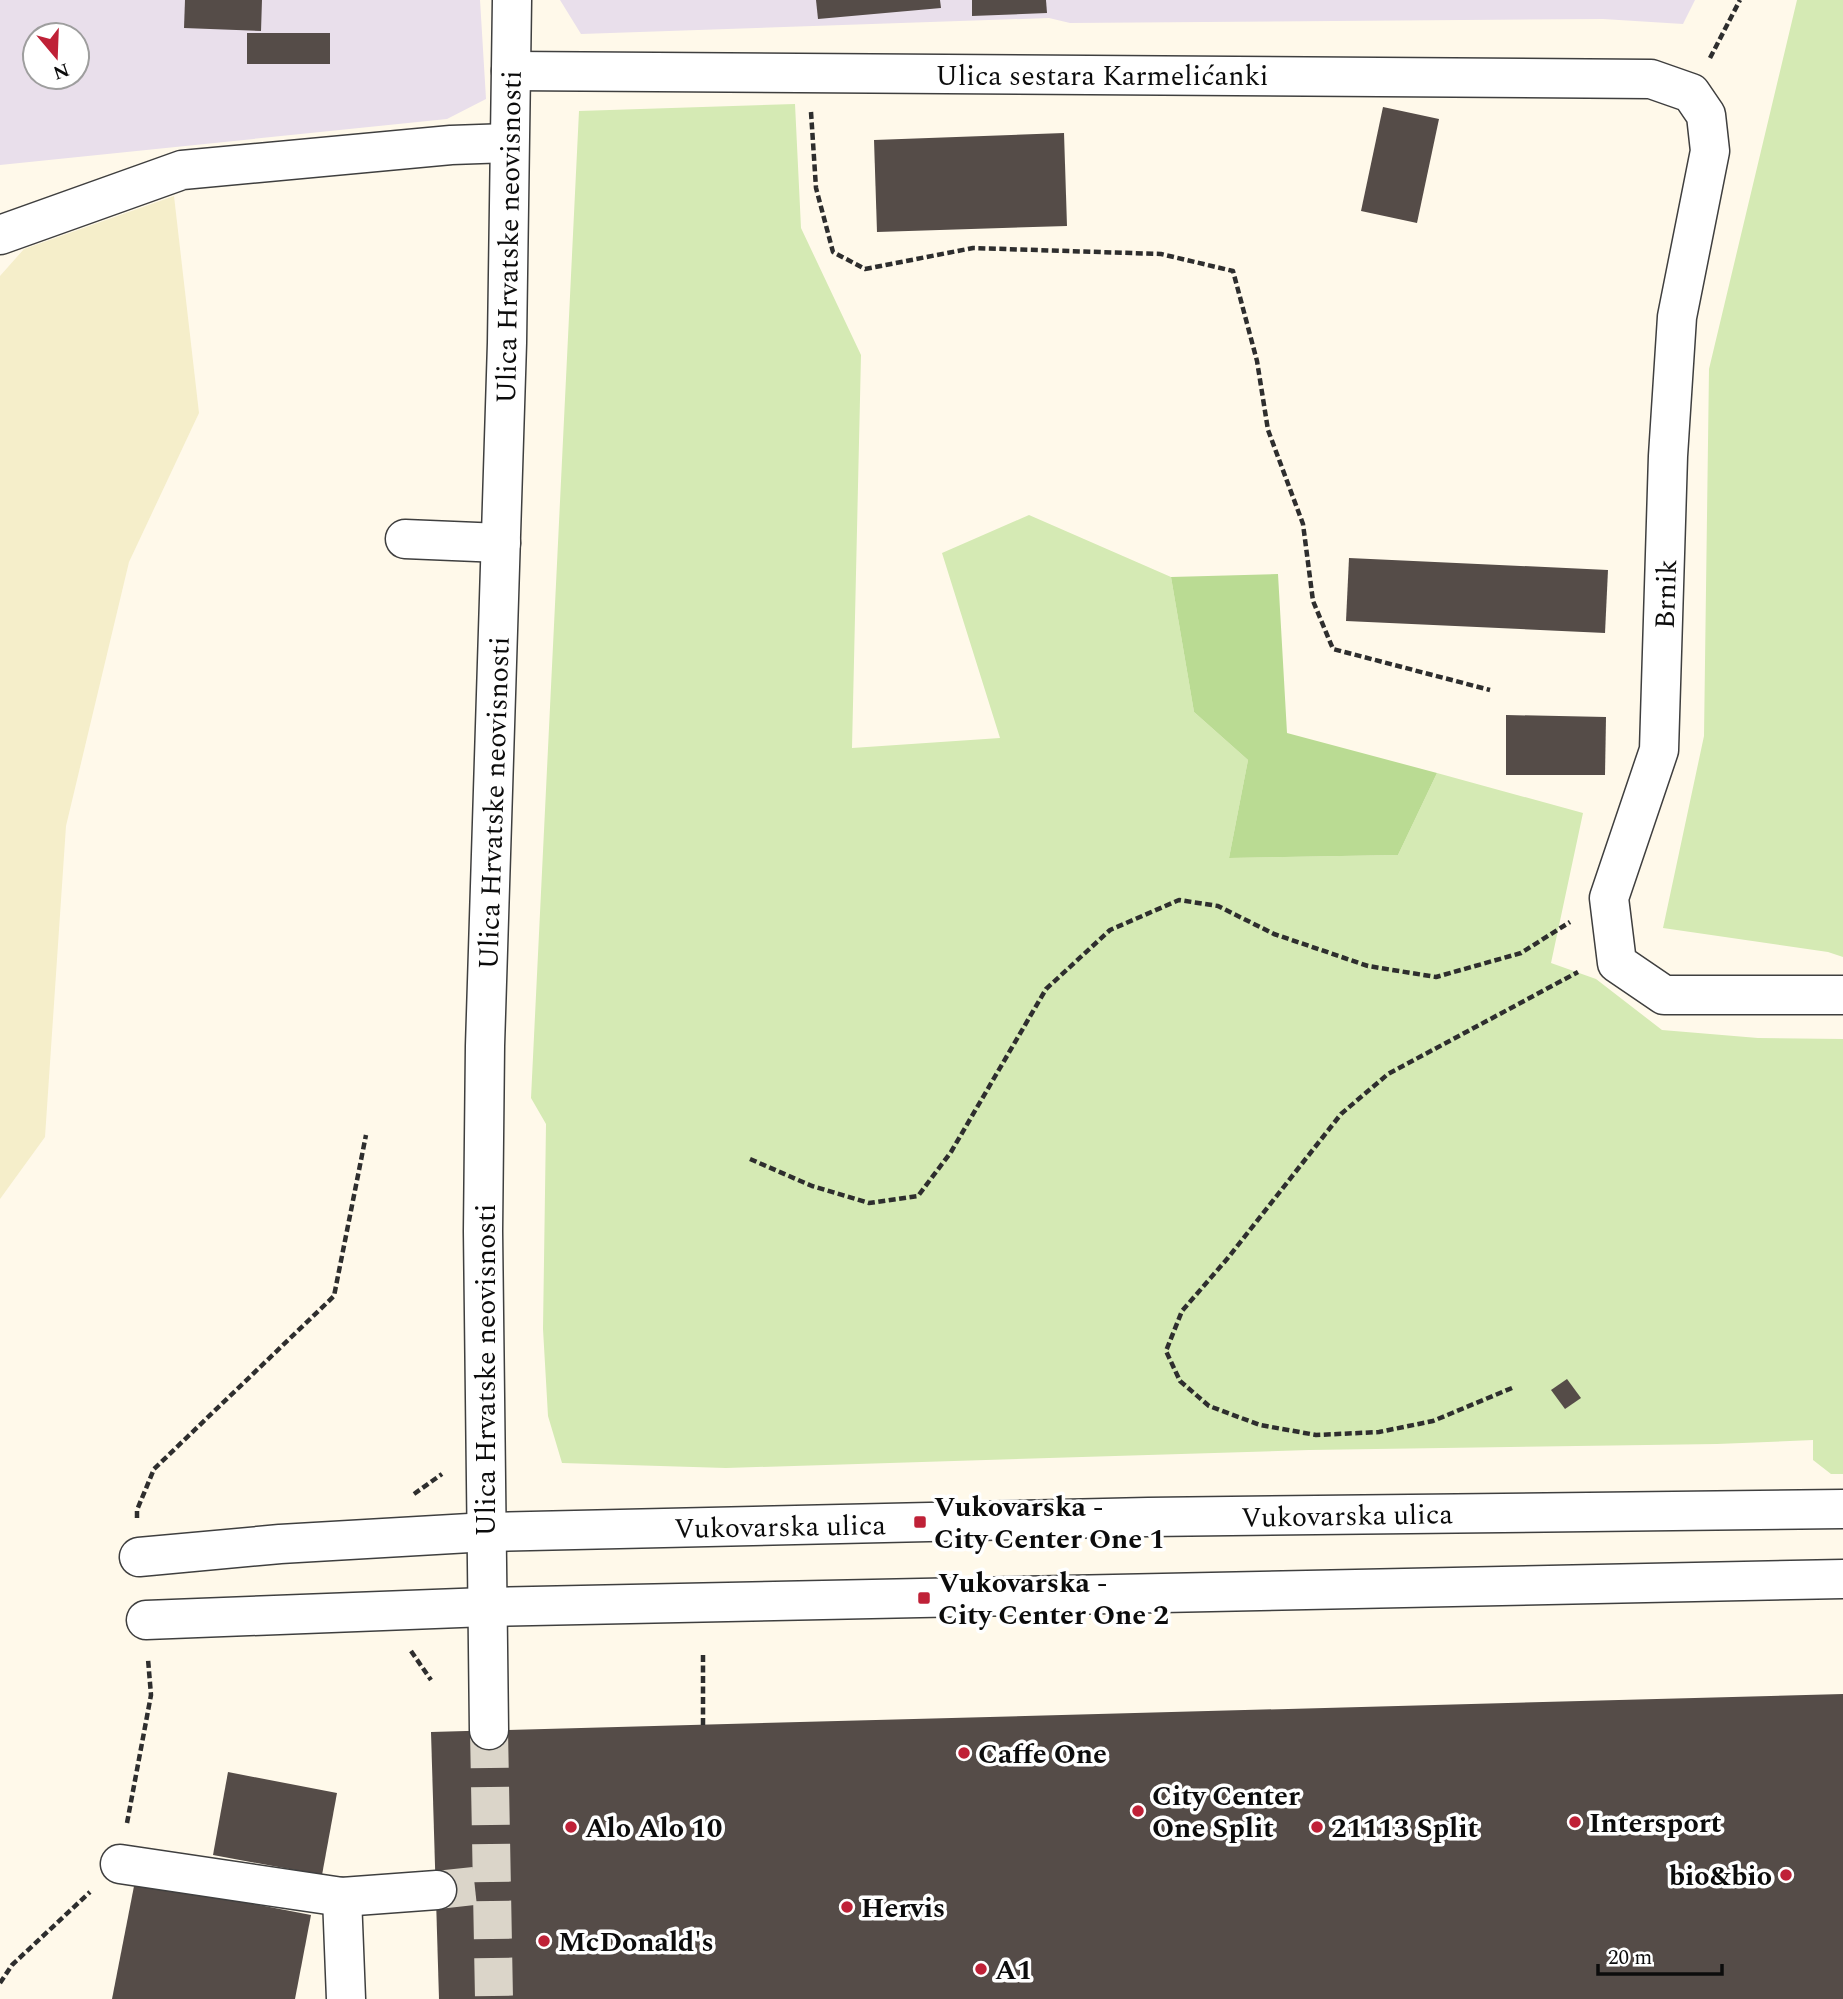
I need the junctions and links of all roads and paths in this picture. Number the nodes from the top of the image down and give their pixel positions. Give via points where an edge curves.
1 (512, 0) edge
2 (1740, 0) edge
3 (511, 71) junction
4 (809, 73) junction
5 (1691, 93) junction
6 (509, 143) junction
7 (0, 235) edge
8 (405, 539) dead end
9 (501, 543) junction
10 (1490, 690) dead end
11 (1609, 898) junction
12 (1615, 951) junction
13 (1843, 995) edge
14 (366, 1135) dead end
15 (750, 1159) dead end
16 (1512, 1388) dead end
17 (1843, 1509) edge
18 (487, 1532) junction
19 (139, 1557) joint
20 (1843, 1578) edge
21 (486, 1607) junction
22 (146, 1620) joint
23 (703, 1653) dead end
24 (703, 1725) dead end
25 (489, 1730) tunnel mouth
26 (120, 1864) junction
27 (437, 1890) tunnel mouth
28 (342, 1897) junction
29 (0, 1983) edge
30 (346, 1999) edge

1 - 3 street, Ulica Hrvatske neovisnosti
2 - 5 path
3 - 4 street, Ulica sestara Karmelićanki
3 - 6 street, Ulica Hrvatske neovisnosti
4 - 5 street, Ulica sestara Karmelićanki via 1651,79
4 - 10 path via 816,188 833,252 865,269 973,248 1161,254 1233,271 1257,361 1268,430 1303,524 1313,601 1333,649
5 - 11 street, Brnik via 1706,115 1710,151 1676,317 1659,750
6 - 7 street via 182,170
6 - 9 street, Ulica Hrvatske neovisnosti
8 - 9 street
9 - 18 street, Ulica Hrvatske neovisnosti via 485,1046
11 - 12 street, Brnik
11 - 15 path via 1521,953 1436,977 1368,966 1274,933 1219,906 1180,900 1110,930 1046,989 951,1152 918,1196 869,1203 812,1186
12 - 13 street via 1617,962 1664,995
12 - 16 path via 1388,1074 1341,1114 1182,1311 1166,1351 1180,1381 1209,1406 1260,1425 1316,1435 1379,1432 1433,1421
14 - 19 path via 334,1296 154,1469 137,1510
17 - 18 street, Vukovarska ulica via 1148,1517
18 - 19 street, Vukovarska ulica
18 - 21 street, Ulica Hrvatske neovisnosti
20 - 21 street
21 - 22 street
21 - 25 street, Ulica Hrvatske neovisnosti
22 - 26 path via 150,1695
23 - 24 path
26 - 28 street
26 - 29 path via 12,1965
27 - 28 street
28 - 30 street

